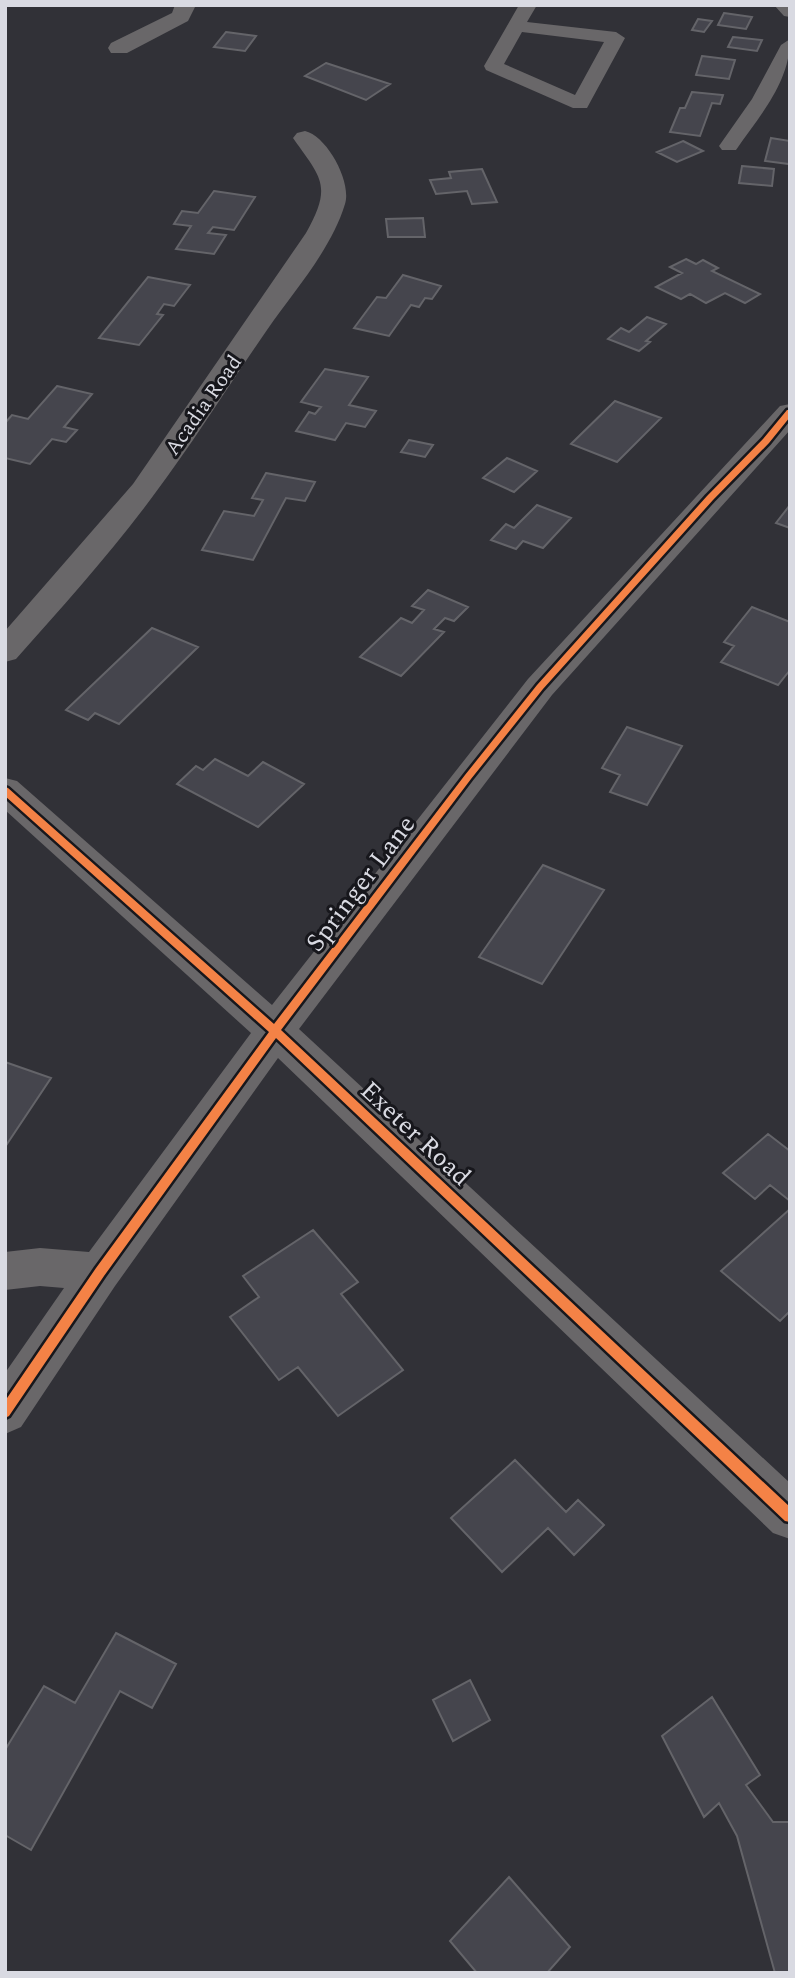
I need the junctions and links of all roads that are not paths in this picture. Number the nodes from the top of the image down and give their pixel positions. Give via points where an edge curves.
1 (186, 5) edge
2 (528, 5) edge
3 (783, 5) edge
4 (790, 12) edge
5 (516, 26) junction
6 (790, 45) edge
7 (119, 48) dead end
8 (305, 138) dead end
9 (729, 146) dead end
10 (790, 412) edge
11 (5, 651) edge
12 (5, 790) edge
13 (275, 1031) junction
14 (5, 1272) edge
15 (100, 1272) junction
16 (5, 1412) edge
17 (788, 1510) edge

1 - 7 street via 181,17
2 - 5 lane
3 - 4 lane
5 - 5 lane via 616,38 580,104 492,66
6 - 9 lane via 762,99
8 - 11 street, Acadia Road via 330,168 337,188 330,212 308,252 143,490
10 - 13 street, Springer Lane via 540,687
12 - 13 street, Exeter Road
13 - 15 street, Springer Lane
13 - 17 street, Exeter Road
14 - 15 street via 40,1267
15 - 16 street, Springer Lane

